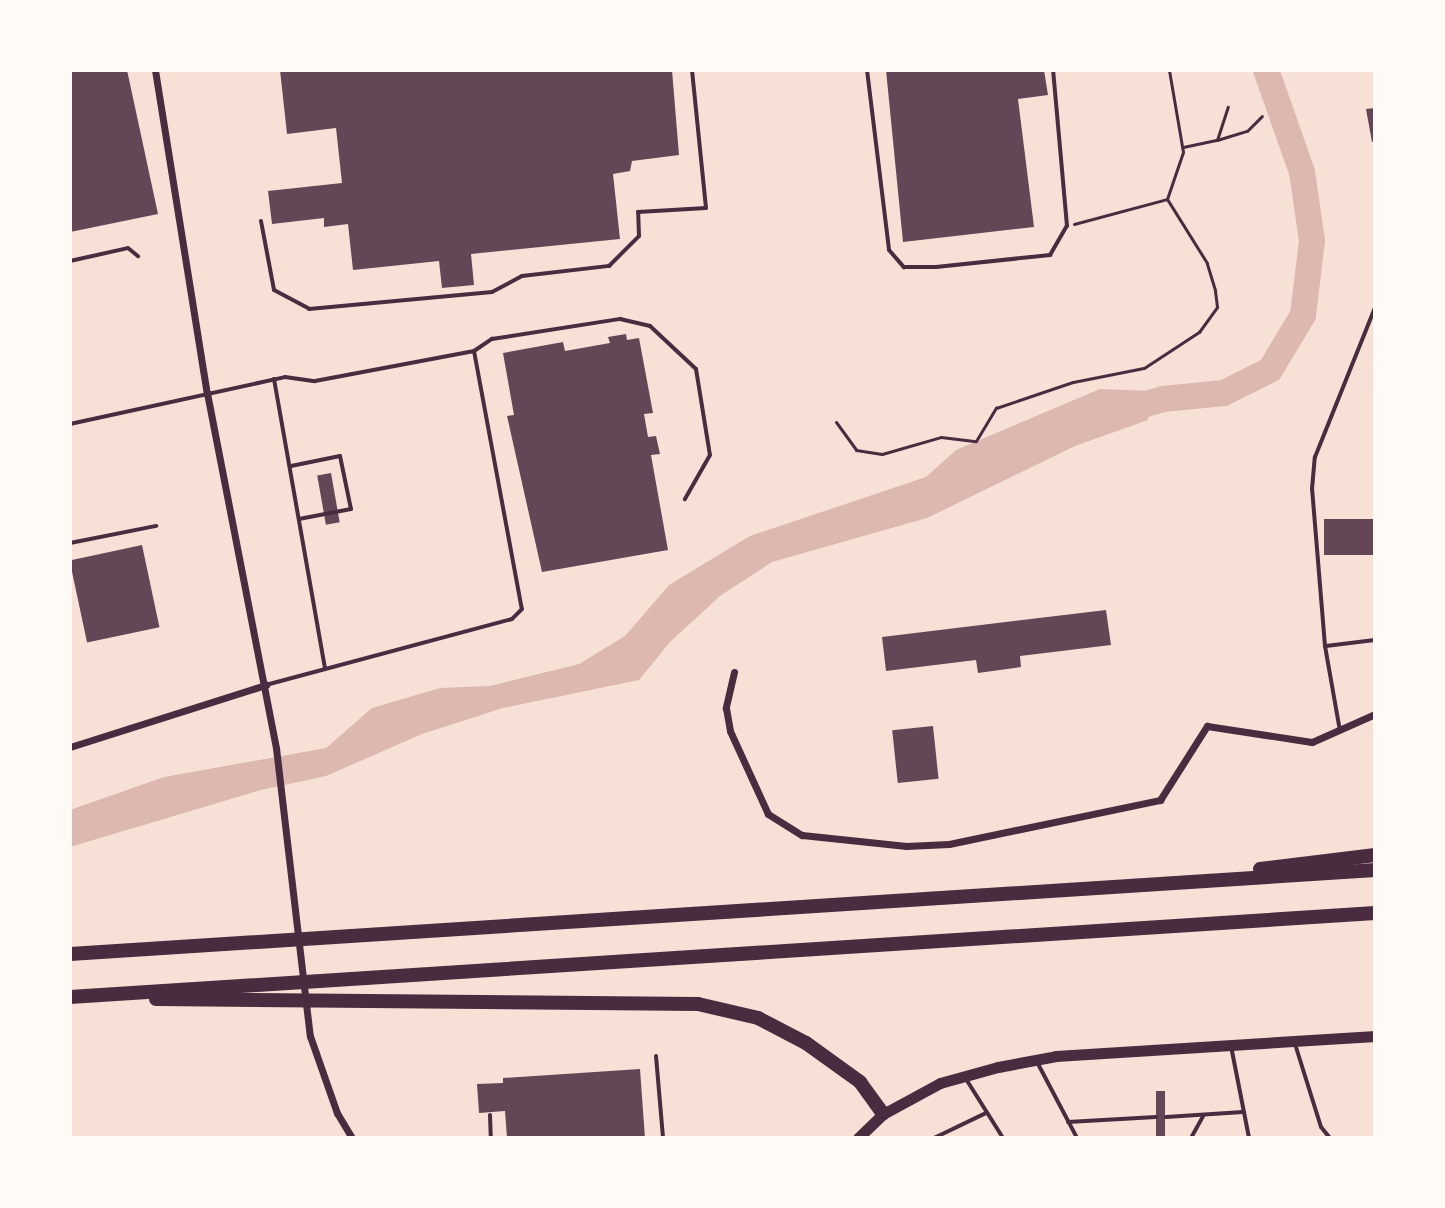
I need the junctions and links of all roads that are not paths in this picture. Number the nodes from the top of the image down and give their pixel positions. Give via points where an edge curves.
1 (155, 70) edge
2 (692, 70) edge
3 (867, 70) edge
4 (1053, 70) edge
5 (261, 221) dead end
6 (138, 256) dead end
7 (70, 261) edge
8 (1375, 308) edge
9 (474, 351) junction
10 (274, 379) junction
11 (207, 393) junction
12 (70, 424) edge
13 (289, 466) junction
14 (685, 499) dead end
15 (299, 519) junction
16 (156, 526) dead end
17 (70, 543) edge
18 (1375, 640) edge
19 (1325, 646) junction
20 (325, 667) junction
21 (734, 672) dead end
22 (266, 685) junction
23 (1375, 714) edge
24 (1341, 732) junction
25 (70, 747) edge
26 (1375, 855) edge
27 (1375, 870) edge
28 (1096, 888) junction
29 (1375, 913) edge
30 (70, 954) edge
31 (87, 996) junction
32 (70, 997) edge
33 (1375, 1036) edge
34 (1294, 1041) junction
35 (1231, 1044) junction
36 (656, 1056) dead end
37 (1036, 1060) junction
38 (964, 1077) junction
39 (1244, 1112) junction
40 (986, 1113) junction
41 (883, 1114) junction
42 (490, 1115) dead end
43 (1204, 1115) junction
44 (1156, 1117) dead end
45 (1166, 1117) dead end
46 (1068, 1122) junction
47 (352, 1138) edge
48 (491, 1138) edge
49 (663, 1138) edge
50 (858, 1138) edge
51 (936, 1138) edge
52 (1003, 1138) edge
53 (1077, 1138) edge
54 (1191, 1138) edge
55 (1249, 1138) edge
56 (1330, 1138) edge

1 - 11 street
2 - 5 lane via 706,208 638,212 639,236 609,266 522,276 492,292 309,309 274,290
3 - 4 lane via 894,260 904,267 1050,255 1067,226
6 - 7 lane via 128,248
8 - 19 lane via 1315,457
9 - 10 lane via 315,381
9 - 14 lane via 492,339 620,319 650,326 696,369 710,455
9 - 20 lane via 522,609 512,619
10 - 11 lane
10 - 13 lane
11 - 12 lane
11 - 22 street
13 - 15 lane
13 - 15 lane via 340,456 351,509
15 - 20 lane
16 - 17 lane
18 - 19 lane
19 - 24 lane
20 - 22 lane
21 - 24 street via 726,708 751,786 777,823 818,839 941,845 1113,813 1160,800 1207,726 1312,742
22 - 25 street
22 - 47 street via 310,1036 337,1113
23 - 24 street
26 - 28 highway
27 - 28 highway
28 - 30 highway
29 - 31 highway
31 - 32 highway
31 - 41 highway via 266,1002 621,1001 729,1009 806,1043 860,1082
33 - 34 main road
34 - 35 main road
34 - 56 lane via 1321,1127
35 - 37 main road
35 - 39 lane
36 - 49 lane
37 - 38 main road
37 - 46 lane
38 - 40 lane
38 - 41 main road
39 - 43 lane
39 - 55 lane
40 - 51 lane
40 - 52 lane
41 - 50 main road
42 - 48 lane
43 - 45 lane
43 - 54 lane
44 - 46 lane
46 - 53 lane

